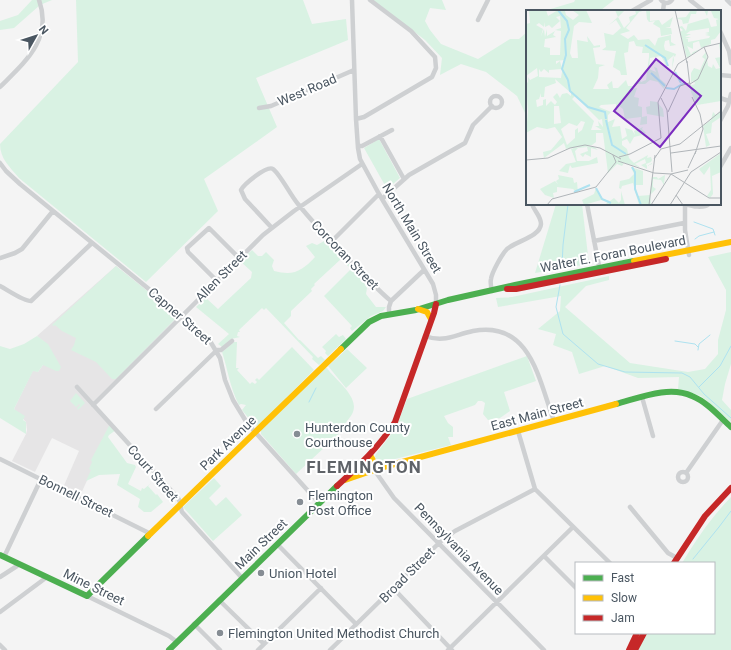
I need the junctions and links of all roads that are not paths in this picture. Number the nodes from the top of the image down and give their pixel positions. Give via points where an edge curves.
1 (39, 0) edge
2 (352, 0) edge
3 (370, 0) edge
4 (488, 0) edge
5 (651, 0) edge
6 (672, 0) edge
7 (690, 0) edge
8 (727, 0) edge
9 (663, 2) edge
10 (731, 4) edge
11 (634, 10) edge
12 (703, 10) edge
13 (478, 20) dead end
14 (721, 33) edge
15 (730, 50) edge
16 (731, 62) edge
17 (354, 70) junction
18 (721, 74) edge
19 (731, 76) edge
20 (0, 87) edge
21 (731, 94) edge
22 (721, 98) edge
23 (729, 101) junction
24 (492, 106) dead end
25 (259, 108) dead end
26 (356, 119) junction
27 (721, 119) edge
28 (392, 130) dead end
29 (380, 136) junction
30 (358, 146) junction
31 (731, 149) edge
32 (0, 163) edge
33 (362, 164) junction
34 (721, 165) edge
35 (404, 179) junction
36 (379, 194) junction
37 (382, 199) junction
38 (533, 205) edge
39 (587, 205) edge
40 (685, 205) edge
41 (693, 205) edge
42 (707, 205) edge
43 (300, 207) junction
44 (53, 211) junction
45 (684, 223) junction
46 (272, 228) junction
47 (594, 241) junction
48 (331, 242) junction
49 (731, 242) edge
50 (92, 243) junction
51 (731, 246) edge
52 (689, 253) junction
53 (0, 258) edge
54 (239, 258) junction
55 (424, 270) junction
56 (600, 270) junction
57 (217, 280) junction
58 (0, 286) edge
59 (496, 290) junction
60 (391, 301) junction
61 (436, 304) junction
62 (418, 309) junction
63 (389, 313) junction
64 (182, 316) junction
65 (432, 319) junction
66 (425, 336) junction
67 (232, 341) dead end
68 (217, 350) junction
69 (77, 387) dead end
70 (642, 397) junction
71 (93, 405) junction
72 (156, 409) dead end
73 (723, 420) junction
74 (554, 421) junction
75 (731, 427) edge
76 (518, 431) junction
77 (256, 432) junction
78 (653, 436) dead end
79 (370, 455) junction
80 (0, 460) edge
81 (375, 471) junction
82 (686, 473) dead end
83 (41, 479) junction
84 (341, 482) junction
85 (731, 488) edge
86 (535, 489) junction
87 (319, 503) junction
88 (180, 505) junction
89 (630, 507) dead end
90 (573, 527) junction
91 (151, 534) junction
92 (277, 544) junction
93 (438, 544) junction
94 (2, 556) edge
95 (544, 556) junction
96 (676, 560) edge
97 (609, 562) edge
98 (18, 564) junction
99 (0, 577) edge
100 (47, 577) junction
101 (242, 578) junction
102 (575, 587) edge
103 (321, 588) junction
104 (393, 588) junction
105 (87, 596) junction
106 (219, 600) junction
107 (496, 603) junction
108 (0, 612) edge
109 (194, 624) junction
110 (356, 624) junction
111 (636, 634) edge
112 (643, 634) edge
113 (177, 642) junction
114 (264, 644) junction
115 (0, 645) edge
116 (450, 649) edge
117 (5, 650) edge
118 (169, 650) edge
119 (220, 650) edge
120 (258, 650) edge
121 (330, 650) edge
122 (544, 650) edge
123 (628, 650) edge
124 (635, 650) edge

1 - 20 street via 43,20 40,39 25,62
2 - 17 street, North Main Street
3 - 26 street via 411,31 435,57 436,68 432,77 364,117
4 - 13 street
5 - 11 street
6 - 9 street via 669,3
7 - 12 street
8 - 10 street
14 - 15 street
15 - 16 street
17 - 25 street, West Road via 276,104
17 - 26 street, North Main Street
18 - 19 street
21 - 23 street
22 - 23 street
23 - 27 street
24 - 35 street via 476,121 465,143
26 - 30 street, North Main Street
28 - 29 street
29 - 30 street
29 - 35 street
30 - 33 street, North Main Street
31 - 34 street
32 - 44 street, Capner Street via 13,179
33 - 36 street, North Main Street
33 - 43 street, Allen Street
35 - 37 street
36 - 37 street, North Main Street
36 - 48 street
37 - 55 street, North Main Street
38 - 59 street via 540,219 539,230 505,251 491,278
39 - 47 street
40 - 45 street
41 - 42 street
43 - 46 street, Allen Street
43 - 46 street, Corcoran Street via 274,170 264,170 242,187 241,192
43 - 48 street, Corcoran Street
44 - 50 street, Capner Street
44 - 53 street via 22,249
45 - 47 street
45 - 52 street
46 - 54 street, Allen Street
47 - 56 street
48 - 60 street, Corcoran Street
49 - 52 main road, Walter E. Foran Boulevard
50 - 58 street via 31,301 24,300
50 - 64 street, Capner Street
51 - 52 main road, Walter E. Foran Boulevard
52 - 56 main road, Walter E. Foran Boulevard
54 - 57 street, Allen Street
54 - 57 street via 209,228 188,248 188,252
55 - 60 street
55 - 61 street, North Main Street via 435,290
56 - 59 main road, Walter E. Foran Boulevard
57 - 64 street, Allen Street
59 - 61 main road, Walter E. Foran Boulevard
60 - 63 street
61 - 62 main road, Park Avenue
61 - 65 main road, North Main Street
62 - 63 main road, Park Avenue
62 - 65 main road via 427,312
63 - 77 main road, Park Avenue via 378,316 365,325
64 - 68 street, Capner Street
64 - 71 street, Allen Street
65 - 66 main road, North Main Street
66 - 74 street via 439,340 489,330 516,340 531,358
66 - 79 main road, North Main Street via 395,422
67 - 68 street via 221,350
68 - 72 street
68 - 77 street, Capner Street via 233,400 247,424
69 - 71 street, Court Street
70 - 73 main road, East Main Street via 669,392 687,393 704,402
70 - 74 main road, East Main Street
70 - 78 street
71 - 88 street, Court Street via 178,498
73 - 75 main road, East Main Street
73 - 82 street
74 - 76 main road, East Main Street
76 - 81 main road, East Main Street
76 - 86 street
77 - 87 street, Capner Street
77 - 88 main road, Park Avenue
79 - 81 main road, Pennsylvania Avenue via 375,464
79 - 84 main road, Main Street
80 - 83 street, Bonnell Street
81 - 84 main road, East Main Street via 359,474
81 - 93 street, Pennsylvania Avenue via 394,498
83 - 91 street, Bonnell Street
83 - 94 street
84 - 87 main road, Main Street
85 - 96 main road via 705,516
86 - 90 street
86 - 93 street, Broad Street via 455,531
87 - 92 main road, Main Street
88 - 91 main road, Park Avenue
88 - 101 street, Court Street via 182,512
89 - 96 street via 668,554
90 - 95 street
90 - 97 street
91 - 105 main road, Park Avenue
92 - 101 main road, Main Street
92 - 103 street
93 - 104 street, Broad Street
93 - 107 street, Pennsylvania Avenue
94 - 98 main road, Mine Street
95 - 102 street
95 - 107 street
98 - 99 street
98 - 100 main road, Mine Street
100 - 105 main road, Mine Street
100 - 108 street
101 - 106 main road, Main Street
103 - 110 street
103 - 114 street
104 - 110 street, Broad Street
104 - 116 street
105 - 113 street, Mine Street
106 - 109 main road, Main Street
106 - 114 street
107 - 116 street
107 - 122 street, Pennsylvania Avenue
109 - 113 main road, Main Street
109 - 119 street
110 - 121 street, Broad Street
111 - 123 main road
112 - 124 main road
113 - 118 main road, Main Street
114 - 120 street
115 - 117 street

